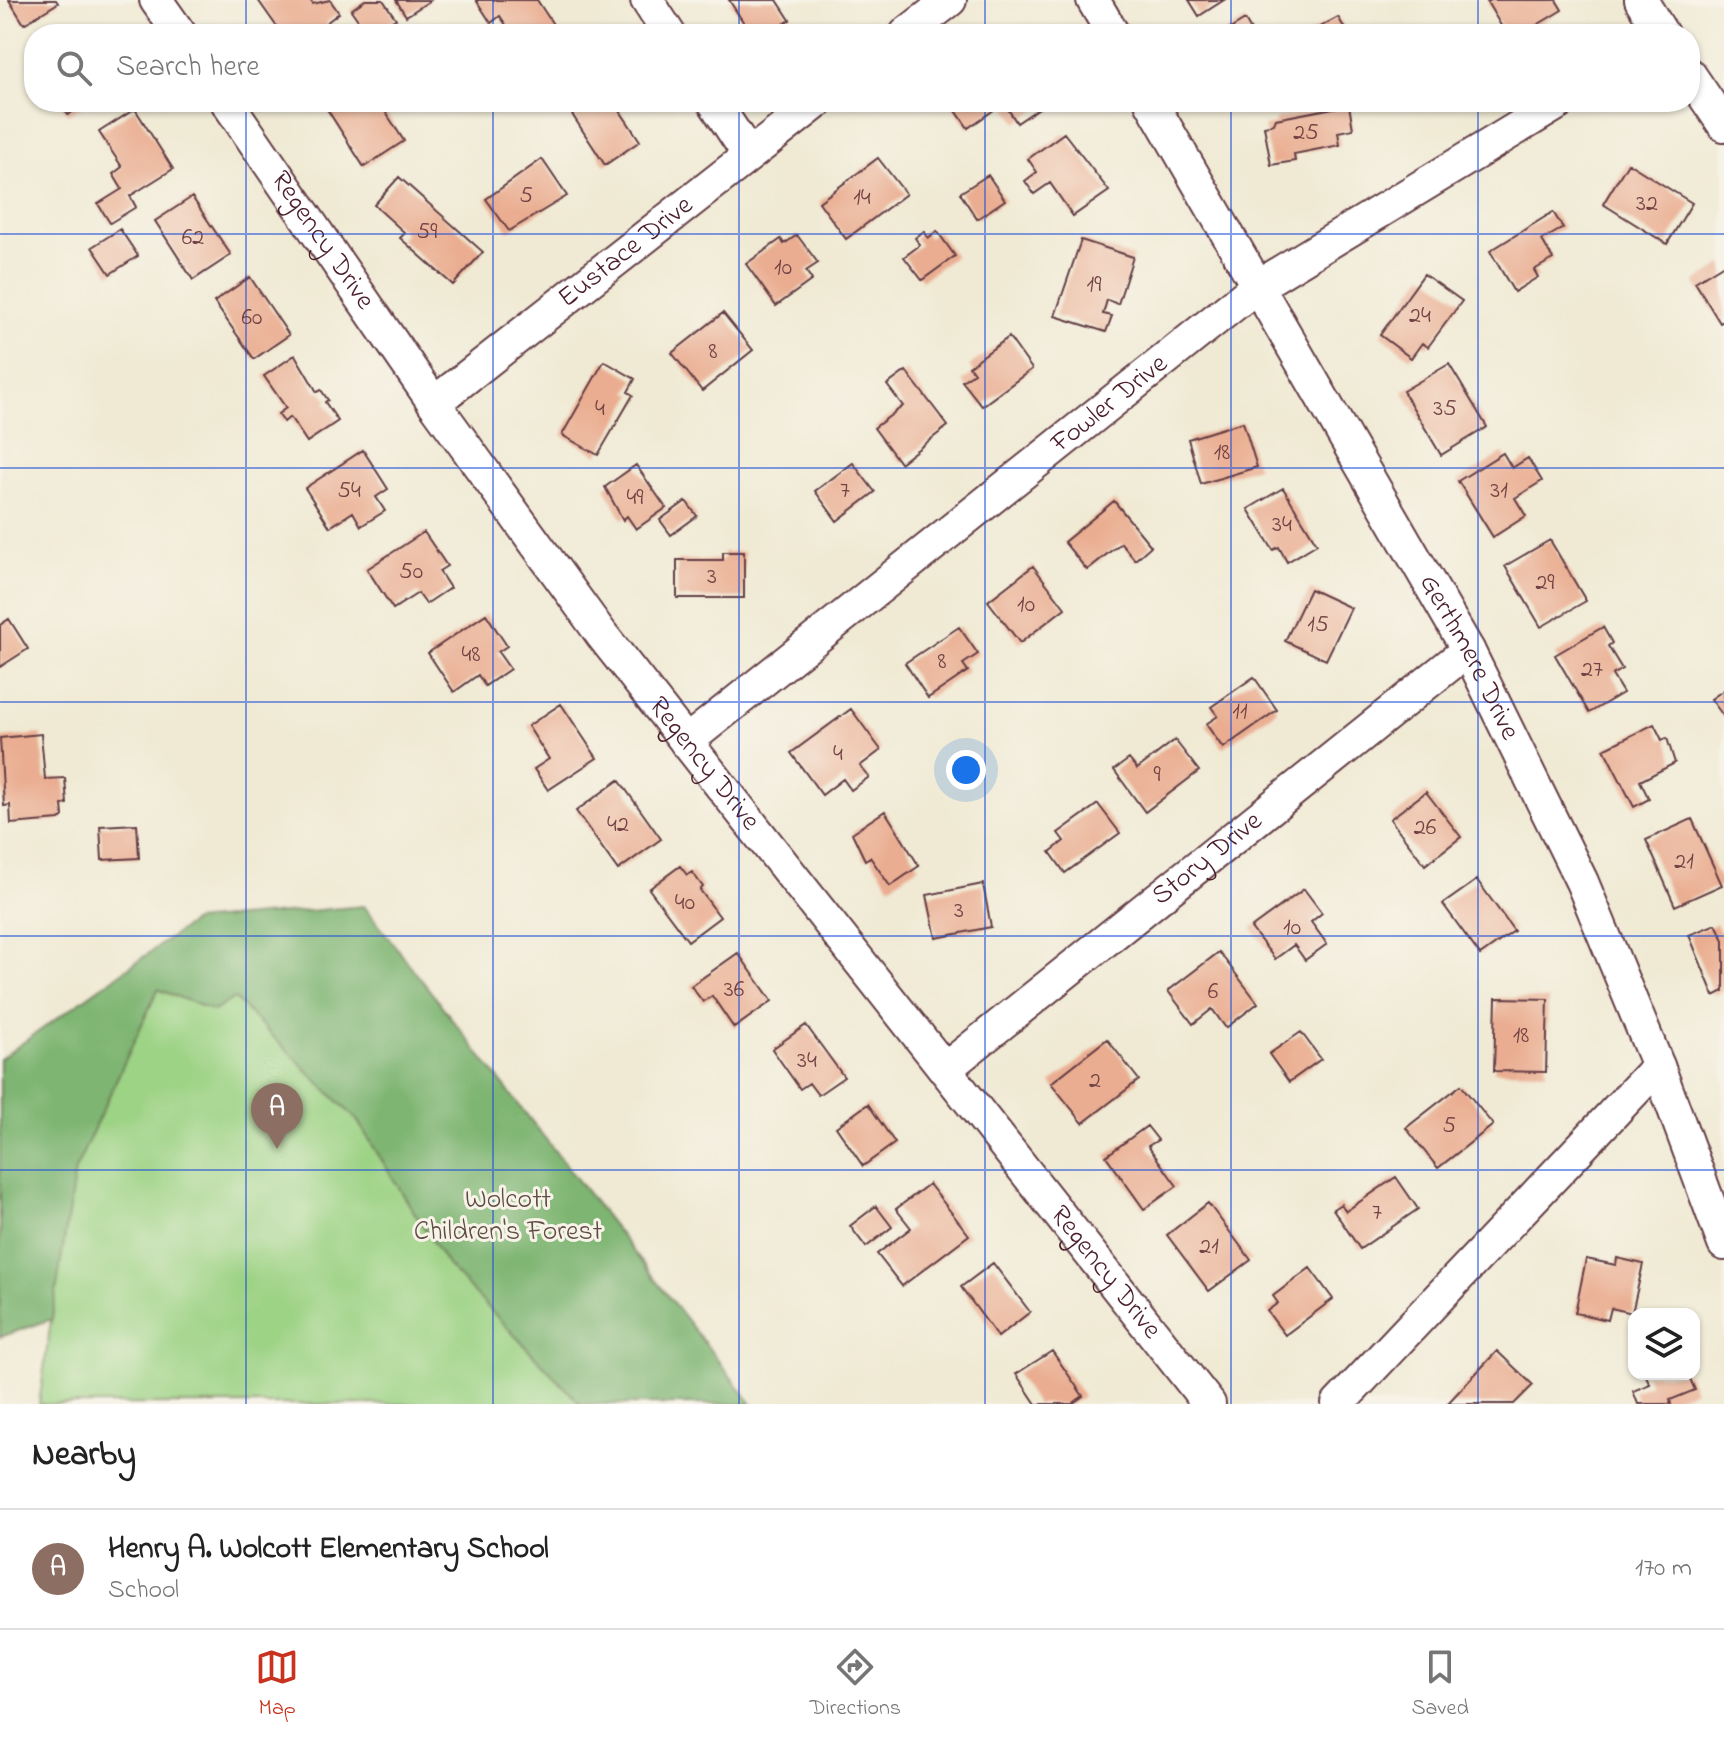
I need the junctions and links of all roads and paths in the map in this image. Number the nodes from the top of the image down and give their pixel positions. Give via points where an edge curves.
1 (156, 0) edge
2 (647, 0) edge
3 (950, 0) edge
4 (1093, 0) edge
5 (1641, 0) edge
6 (173, 24) edge
7 (663, 24) edge
8 (919, 24) edge
9 (1107, 24) edge
10 (1656, 24) edge
11 (1700, 90) edge
12 (234, 112) edge
13 (721, 112) edge
14 (804, 112) edge
15 (1157, 112) edge
16 (1544, 112) edge
17 (1724, 125) edge
18 (749, 155) junction
19 (1256, 287) junction
20 (434, 403) junction
21 (1468, 650) junction
22 (686, 742) junction
23 (1658, 1066) junction
24 (945, 1069) junction
25 (1724, 1244) edge
26 (1209, 1404) edge
27 (1338, 1404) edge

1 - 6 street
2 - 7 street
3 - 8 street
4 - 9 street
5 - 10 street
11 - 17 street
12 - 20 street, Regency Drive
13 - 18 street
14 - 18 street, Eustace Drive
15 - 19 street, Gerthmere Drive
16 - 19 street, Fowler Drive
18 - 20 street, Eustace Drive
19 - 21 street, Gerthmere Drive
19 - 22 street, Fowler Drive
20 - 22 street, Regency Drive
21 - 23 street, Gerthmere Drive via 1582,882
21 - 24 street, Story Drive
22 - 24 street, Regency Drive
23 - 25 street, Gerthmere Drive
23 - 27 street
24 - 26 street, Regency Drive

